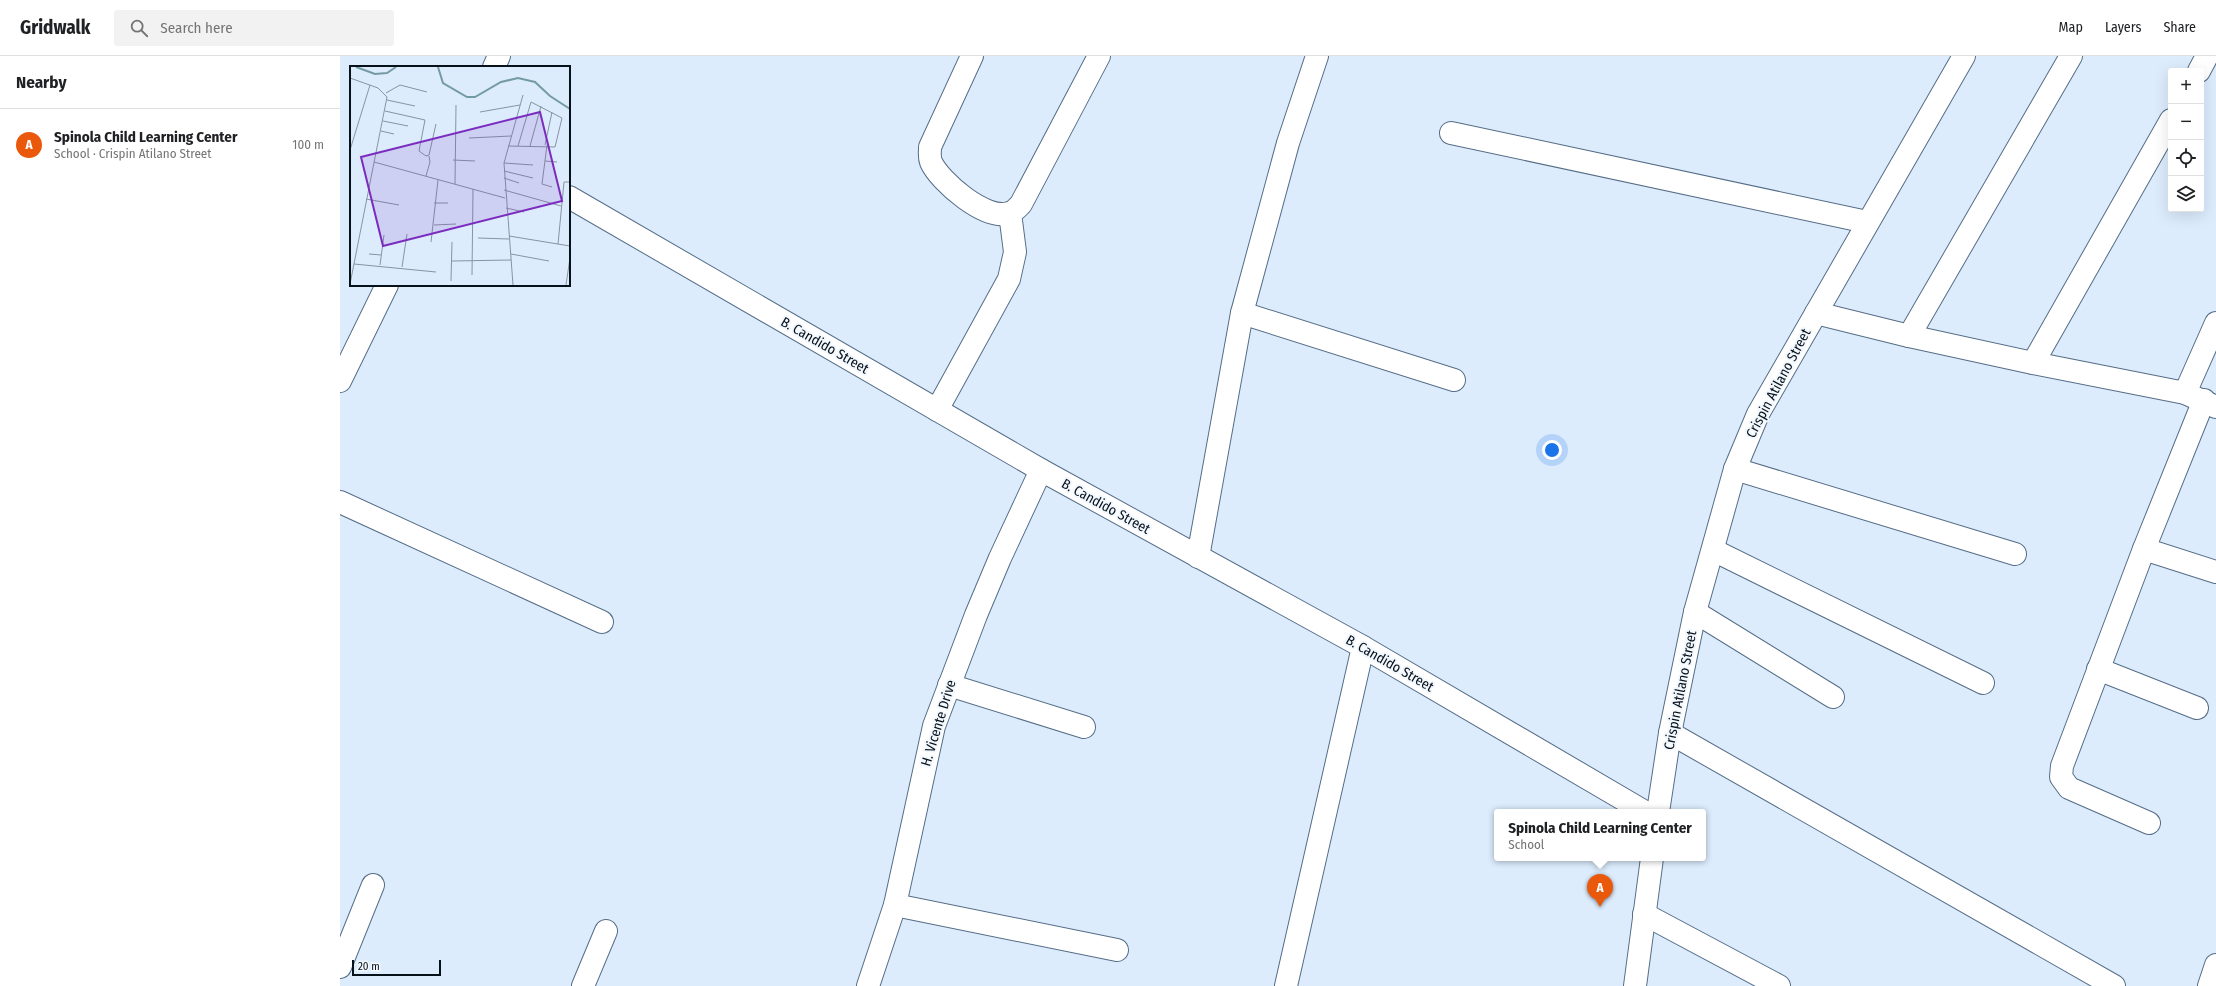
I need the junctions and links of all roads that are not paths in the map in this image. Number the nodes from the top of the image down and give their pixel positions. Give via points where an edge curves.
1 (499, 56) edge
2 (972, 56) edge
3 (1099, 56) edge
4 (1316, 56) edge
5 (1964, 56) edge
6 (2071, 56) edge
7 (2207, 56) edge
8 (494, 66) edge
9 (2201, 68) edge
10 (2168, 125) edge
11 (1451, 133) dead end
12 (570, 198) edge
13 (1010, 213) junction
14 (1867, 222) junction
15 (387, 286) edge
16 (1242, 313) junction
17 (1816, 313) junction
18 (2216, 323) edge
19 (1909, 336) junction
20 (2033, 363) junction
21 (1454, 380) dead end
22 (340, 381) edge
23 (2202, 400) edge
24 (937, 410) junction
25 (1735, 469) junction
26 (1041, 470) junction
27 (340, 502) edge
28 (2144, 549) junction
29 (1713, 550) junction
30 (2015, 554) dead end
31 (1198, 557) junction
32 (2216, 572) edge
33 (1695, 612) junction
34 (602, 622) dead end
35 (1363, 647) junction
36 (2098, 669) junction
37 (1983, 683) dead end
38 (949, 685) junction
39 (1833, 697) dead end
40 (2197, 708) dead end
41 (1084, 727) dead end
42 (1670, 733) junction
43 (1640, 809) edge
44 (1658, 809) edge
45 (2149, 823) dead end
46 (1652, 861) edge
47 (373, 884) dead end
48 (895, 905) junction
49 (1644, 914) junction
50 (606, 930) dead end
51 (1117, 950) dead end
52 (2216, 965) edge
53 (340, 967) edge
54 (582, 986) edge
55 (868, 986) edge
56 (1286, 986) edge
57 (1635, 986) edge
58 (1779, 986) edge
59 (2114, 986) edge
60 (2209, 986) edge

1 - 8 street
2 - 13 street via 930,147 930,161 964,198 984,210 1000,214
3 - 13 street via 1021,204
4 - 16 street via 1288,143
5 - 14 street, Crispin Atilano Street
6 - 19 street
7 - 9 street
10 - 20 street
11 - 14 street
12 - 24 street, B. Candido Street
13 - 24 street via 1015,252 1009,279
14 - 17 street, Crispin Atilano Street
15 - 22 street
16 - 21 street
16 - 31 street
17 - 19 street
17 - 25 street, Crispin Atilano Street via 1758,414
18 - 23 street
19 - 20 street
20 - 23 street
23 - 28 street
24 - 26 street, B. Candido Street
25 - 29 street, Crispin Atilano Street
25 - 30 street
26 - 31 street, B. Candido Street
26 - 38 street, H. Vicente Drive via 1000,558
27 - 34 street
28 - 32 street
28 - 36 street
29 - 33 street, Crispin Atilano Street
29 - 37 street
31 - 35 street, B. Candido Street
33 - 39 street
33 - 42 street, Crispin Atilano Street
35 - 43 street, B. Candido Street
35 - 56 street
36 - 40 street
36 - 45 street via 2062,766 2061,777 2068,788
38 - 41 street
38 - 48 street, H. Vicente Drive via 934,726 920,782
42 - 44 street, Crispin Atilano Street
42 - 59 street
46 - 49 street
47 - 53 street
48 - 51 street
48 - 55 street, H. Vicente Drive
49 - 57 street
49 - 58 street
50 - 54 street
52 - 60 street

